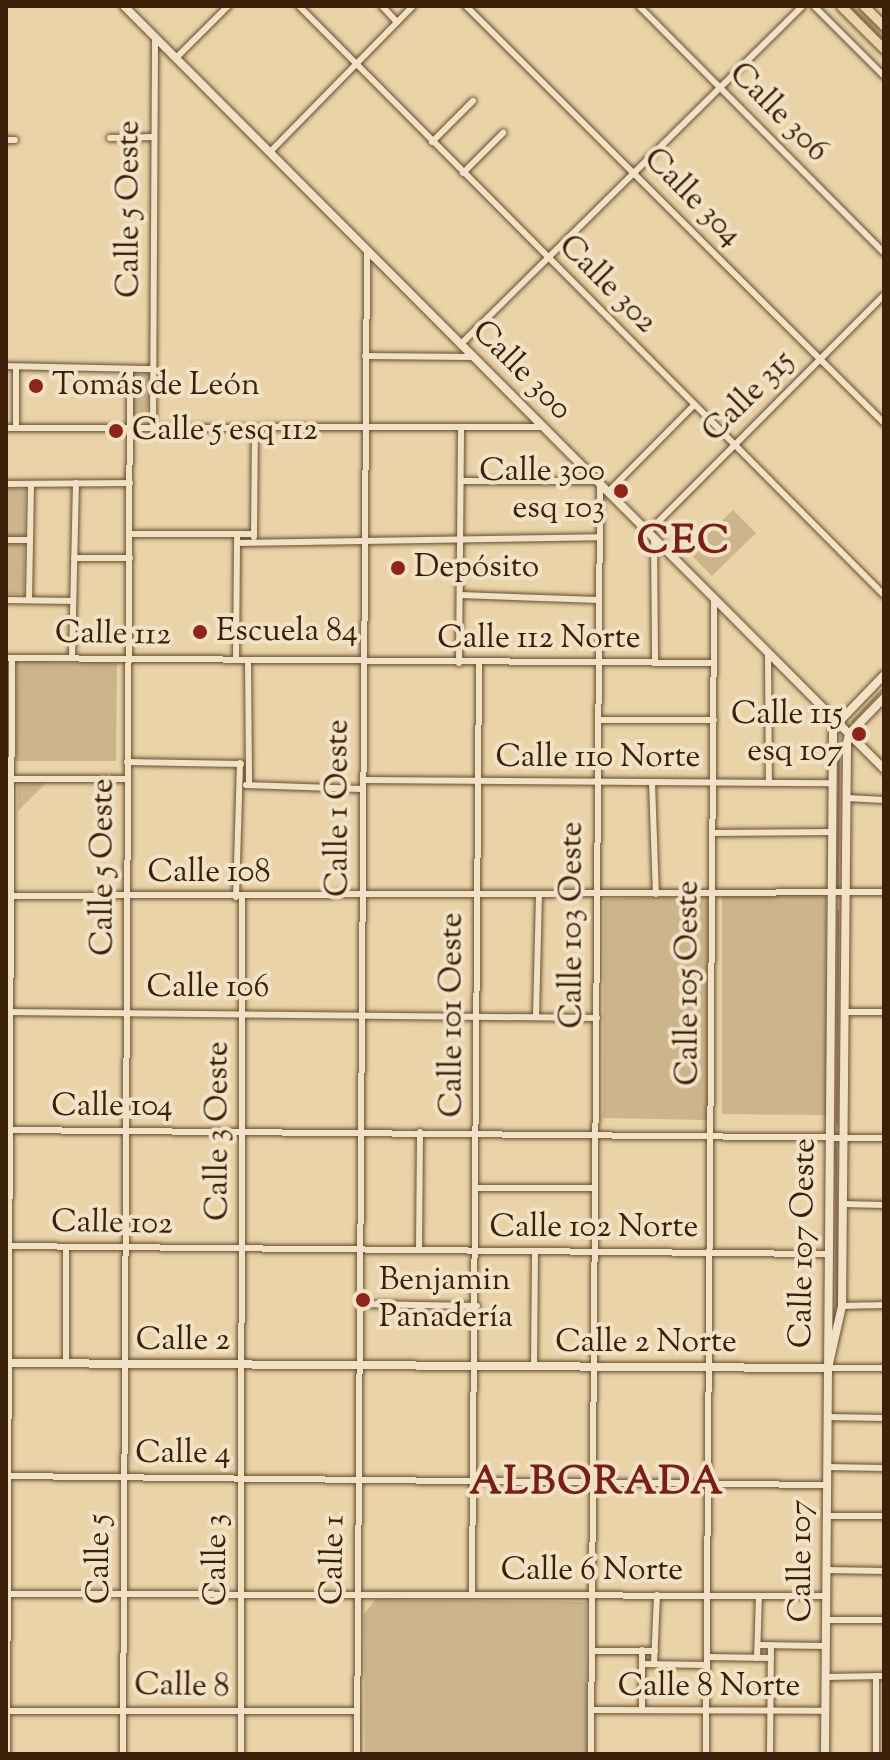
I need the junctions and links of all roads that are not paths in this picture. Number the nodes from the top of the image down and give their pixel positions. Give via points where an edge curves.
1 (228, 6) edge
2 (299, 6) edge
3 (382, 6) edge
4 (413, 6) edge
5 (466, 6) edge
6 (639, 6) edge
7 (802, 6) edge
8 (814, 6) edge
9 (841, 6) edge
10 (864, 6) edge
11 (130, 8) edge
12 (397, 22) junction
13 (884, 26) edge
14 (155, 37) junction
15 (884, 49) edge
16 (176, 58) junction
17 (356, 64) junction
18 (884, 76) edge
19 (720, 87) junction
20 (473, 101) dead end
21 (503, 133) dead end
22 (154, 137) junction
23 (110, 138) dead end
24 (6, 140) edge
25 (15, 140) dead end
26 (432, 142) junction
27 (270, 152) junction
28 (463, 173) junction
29 (633, 174) junction
30 (367, 251) junction
31 (884, 253) edge
32 (547, 259) junction
33 (884, 295) edge
34 (461, 344) junction
35 (365, 356) junction
36 (474, 357) junction
37 (820, 359) junction
38 (6, 366) edge
39 (16, 367) junction
40 (130, 369) junction
41 (154, 369) junction
42 (693, 406) junction
43 (884, 423) edge
44 (461, 427) junction
45 (544, 427) junction
46 (6, 428) edge
47 (16, 428) junction
48 (255, 428) junction
49 (365, 428) junction
50 (130, 429) junction
51 (153, 429) junction
52 (735, 445) junction
53 (462, 481) junction
54 (76, 483) junction
55 (130, 483) junction
56 (599, 483) junction
57 (6, 484) edge
58 (31, 484) junction
59 (608, 492) junction
60 (130, 534) junction
61 (237, 534) junction
62 (254, 534) junction
63 (651, 535) junction
64 (599, 537) junction
65 (6, 540) edge
66 (30, 540) junction
67 (461, 541) junction
68 (237, 543) junction
69 (254, 543) junction
70 (364, 543) junction
71 (74, 558) junction
72 (130, 558) junction
73 (460, 595) junction
74 (884, 595) edge
75 (714, 599) junction
76 (6, 600) edge
77 (29, 600) junction
78 (599, 600) junction
79 (73, 601) junction
80 (768, 654) junction
81 (9, 658) edge
82 (72, 658) junction
83 (127, 659) junction
84 (236, 660) junction
85 (248, 660) junction
86 (364, 661) junction
87 (459, 663) junction
88 (479, 663) junction
89 (599, 663) junction
90 (655, 663) junction
91 (714, 663) junction
92 (884, 675) edge
93 (884, 698) edge
94 (598, 720) junction
95 (714, 720) junction
96 (837, 722) junction
97 (849, 734) junction
98 (127, 762) junction
99 (240, 763) junction
100 (248, 764) junction
101 (884, 769) edge
102 (9, 779) edge
103 (127, 779) junction
104 (363, 780) junction
105 (478, 781) junction
106 (598, 782) junction
107 (652, 782) junction
108 (713, 782) junction
109 (769, 783) junction
110 (832, 783) junction
111 (239, 785) junction
112 (249, 785) junction
113 (362, 789) junction
114 (847, 798) junction
115 (884, 800) edge
116 (831, 832) junction
117 (714, 833) junction
118 (831, 892) junction
119 (846, 892) junction
120 (884, 892) edge
121 (656, 894) junction
122 (712, 894) junction
123 (539, 895) junction
124 (598, 895) junction
125 (10, 896) edge
126 (477, 896) junction
127 (127, 897) junction
128 (239, 897) junction
129 (363, 897) junction
130 (8, 1012) edge
131 (129, 1012) junction
132 (242, 1012) junction
133 (845, 1012) junction
134 (884, 1012) edge
135 (363, 1013) junction
136 (478, 1015) junction
137 (536, 1017) junction
138 (597, 1018) junction
139 (8, 1130) edge
140 (125, 1131) junction
141 (245, 1131) junction
142 (362, 1131) junction
143 (420, 1132) junction
144 (478, 1133) junction
145 (595, 1134) junction
146 (713, 1135) junction
147 (829, 1135) junction
148 (843, 1138) junction
149 (884, 1138) edge
150 (478, 1188) junction
151 (595, 1188) junction
152 (843, 1204) junction
153 (884, 1205) edge
154 (8, 1246) edge
155 (66, 1247) junction
156 (127, 1248) junction
157 (243, 1249) junction
158 (361, 1250) junction
159 (419, 1250) junction
160 (477, 1251) junction
161 (535, 1251) junction
162 (594, 1252) junction
163 (713, 1253) junction
164 (827, 1254) junction
165 (360, 1304) junction
166 (884, 1305) edge
167 (477, 1306) junction
168 (842, 1306) junction
169 (7, 1363) edge
170 (66, 1364) junction
171 (125, 1364) junction
172 (242, 1365) junction
173 (360, 1366) junction
174 (477, 1366) junction
175 (534, 1367) junction
176 (593, 1367) junction
177 (710, 1368) junction
178 (827, 1368) junction
179 (884, 1368) edge
180 (827, 1417) junction
181 (884, 1418) edge
182 (827, 1467) junction
183 (884, 1468) edge
184 (7, 1476) edge
185 (241, 1477) junction
186 (124, 1478) junction
187 (359, 1479) junction
188 (476, 1480) junction
189 (593, 1482) junction
190 (709, 1483) junction
191 (826, 1485) junction
192 (826, 1516) junction
193 (884, 1516) edge
194 (826, 1570) junction
195 (884, 1571) edge
196 (124, 1592) junction
197 (7, 1594) edge
198 (358, 1594) junction
199 (472, 1594) junction
200 (242, 1595) junction
201 (592, 1595) junction
202 (657, 1595) junction
203 (708, 1596) junction
204 (759, 1596) junction
205 (826, 1596) junction
206 (826, 1620) junction
207 (884, 1620) edge
208 (758, 1645) junction
209 (771, 1645) junction
210 (826, 1646) junction
211 (642, 1650) junction
212 (592, 1651) junction
213 (655, 1651) junction
214 (757, 1658) junction
215 (771, 1658) junction
216 (707, 1661) junction
217 (642, 1664) junction
218 (654, 1664) junction
219 (880, 1676) edge
220 (826, 1677) junction
221 (123, 1710) junction
222 (591, 1710) junction
223 (642, 1710) junction
224 (7, 1711) edge
225 (241, 1711) junction
226 (357, 1711) junction
227 (707, 1711) junction
228 (771, 1711) junction
229 (825, 1711) junction
230 (7, 1754) edge
231 (123, 1754) edge
232 (241, 1754) edge
233 (357, 1754) edge
234 (591, 1754) edge
235 (706, 1754) edge
236 (770, 1754) edge
237 (825, 1754) edge
238 (876, 1754) edge

1 - 16 street
2 - 17 street, Calle 302
3 - 12 street
4 - 12 street
5 - 29 street, Calle 304
6 - 19 street, Calle 306
7 - 19 street
8 - 18 street
9 - 15 main road
10 - 13 main road
11 - 14 street, Calle 300
12 - 17 street
14 - 16 street, Calle 300
14 - 22 street, Calle 5 Oeste
16 - 27 street, Calle 300
17 - 26 street, Calle 302
17 - 27 street
19 - 29 street
19 - 31 street, Calle 306
20 - 26 street
21 - 28 street
22 - 23 street
22 - 41 street, Calle 5 Oeste
24 - 25 street
26 - 28 street, Calle 302
27 - 30 street, Calle 300
28 - 32 street, Calle 302
29 - 32 street
29 - 37 street, Calle 304
30 - 34 street, Calle 300
30 - 35 street, Calle 1 Oeste
32 - 34 street
32 - 42 street, Calle 302
33 - 37 street, Calle 315
34 - 36 street, Calle 300
35 - 36 street
35 - 49 street, Calle 1 Oeste
36 - 45 street, Calle 300
37 - 43 street, Calle 304
37 - 52 street, Calle 315
38 - 39 street
39 - 40 street
39 - 47 street
40 - 41 street
40 - 50 street, Calle 5 Oeste
41 - 51 street, Calle 5 Oeste
42 - 52 street, Calle 302
42 - 59 street
44 - 45 street
44 - 49 street
44 - 53 street
45 - 56 street, Calle 300
46 - 47 street
47 - 50 street
48 - 49 street
48 - 51 street
48 - 62 street
49 - 70 street, Calle 1 Oeste
50 - 51 street
50 - 55 street, Calle 5 Oeste
52 - 63 street, Calle 315
52 - 74 street, Calle 302
53 - 56 street
53 - 67 street
54 - 55 street
54 - 58 street
54 - 71 street
55 - 60 street, Calle 5 Oeste
56 - 59 street, Calle 300
56 - 64 street, Calle 103 Oeste
57 - 58 street
58 - 66 street
59 - 63 street, Calle 300
60 - 61 street
60 - 72 street, Calle 5 Oeste
61 - 62 street
61 - 68 street
62 - 69 street
63 - 75 street, Calle 300
63 - 90 street
64 - 67 street
64 - 78 street, Calle 103 Oeste
65 - 66 street
66 - 77 street
67 - 70 street
67 - 73 street
68 - 69 street
68 - 84 street
69 - 70 street
70 - 86 street, Calle 1 Oeste
71 - 72 street
71 - 79 street
72 - 83 street, Calle 5 Oeste
73 - 78 street
73 - 87 street
75 - 80 street, Calle 300
75 - 91 street, Calle 105 Oeste
76 - 77 street
77 - 79 street
78 - 89 street, Calle 103 Oeste
79 - 82 street
80 - 96 street, Calle 300
80 - 109 street
81 - 82 street, Calle 112
81 - 102 street
82 - 83 street, Calle 112
83 - 84 street, Calle 112
83 - 98 street, Calle 5 Oeste
84 - 85 street, Calle 112
85 - 86 street, Calle 112
85 - 100 street
86 - 87 street, Calle 112 Norte
86 - 104 street, Calle 1 Oeste
87 - 88 street, Calle 112 Norte
88 - 89 street, Calle 112 Norte
88 - 105 street, Calle 101 Oeste
89 - 90 street, Calle 112 Norte
89 - 94 street, Calle 103 Oeste
90 - 91 street, Calle 112 Norte
91 - 95 street, Calle 105 Oeste
92 - 96 street
93 - 97 street
94 - 95 street
94 - 106 street, Calle 103 Oeste
95 - 108 street, Calle 105 Oeste
96 - 97 street, Calle 300
96 - 110 street, Calle 107 Oeste
97 - 101 street, Calle 300
97 - 114 street, Calle 107 Oeste
98 - 99 street
98 - 103 street, Calle 5 Oeste
99 - 100 street
99 - 111 street, Calle 3 Oeste
100 - 112 street
102 - 103 street
102 - 125 street
103 - 127 street, Calle 5 Oeste
104 - 105 street, Calle 110 Norte
104 - 113 street, Calle 1 Oeste
105 - 106 street, Calle 110 Norte
105 - 126 street, Calle 101 Oeste
106 - 107 street, Calle 110 Norte
106 - 124 street, Calle 103 Oeste
107 - 108 street, Calle 110 Norte
107 - 121 street
108 - 109 street, Calle 110 Norte
108 - 117 street, Calle 105 Oeste
109 - 110 street, Calle 110 Norte
110 - 116 street, Calle 107 Oeste
111 - 112 street
111 - 128 street, Calle 3 Oeste
112 - 113 street
113 - 129 street, Calle 1 Oeste
114 - 115 street
114 - 119 street, Calle 107 Oeste
116 - 117 street
116 - 118 street, Calle 107 Oeste
117 - 122 street, Calle 105 Oeste
118 - 119 street, Calle 108
118 - 122 street, Calle 108
118 - 147 street, Calle 107 Oeste
119 - 120 street, Calle 108
119 - 133 street, Calle 107 Oeste
121 - 122 street, Calle 108
121 - 124 street, Calle 108
122 - 146 street, Calle 105 Oeste
123 - 124 street, Calle 108
123 - 126 street, Calle 108
123 - 137 street
124 - 138 street, Calle 103 Oeste
125 - 127 street, Calle 108
125 - 130 street
126 - 129 street, Calle 108
126 - 136 street, Calle 101 Oeste
127 - 128 street, Calle 108
127 - 131 street, Calle 5 Oeste
128 - 129 street, Calle 108
128 - 132 street, Calle 3 Oeste
129 - 135 street, Calle 1 Oeste
130 - 131 street, Calle 106
130 - 139 street
131 - 132 street, Calle 106
131 - 140 street, Calle 5 Oeste
132 - 135 street, Calle 106
132 - 141 street, Calle 3 Oeste
133 - 134 street
133 - 148 street, Calle 107 Oeste
135 - 136 street, Calle 106
135 - 142 street, Calle 1 Oeste
136 - 137 street, Calle 106
136 - 144 street, Calle 101 Oeste
137 - 138 street, Calle 106
138 - 145 street, Calle 103 Oeste
139 - 140 street, Calle 104
139 - 154 street
140 - 141 street, Calle 104
140 - 156 street, Calle 5 Oeste
141 - 142 street, Calle 104
141 - 157 street, Calle 3 Oeste
142 - 143 street, Calle 104
142 - 158 street, Calle 1 Oeste
143 - 144 street, Calle 104
143 - 159 street
144 - 145 street, Calle 104
144 - 150 street, Calle 101 Oeste
145 - 146 street, Calle 104
145 - 151 street, Calle 103 Oeste
146 - 147 street, Calle 104
146 - 163 street, Calle 105 Oeste
147 - 148 street, Calle 104
147 - 164 street, Calle 107 Oeste
148 - 149 street, Calle 104
148 - 152 street, Calle 107 Oeste
150 - 151 street
150 - 160 street, Calle 101 Oeste
151 - 162 street, Calle 103 Oeste
152 - 153 street
152 - 168 street, Calle 107 Oeste
154 - 155 street, Calle 102
154 - 169 street
155 - 156 street, Calle 102
155 - 170 street
156 - 157 street, Calle 102
156 - 171 street, Calle 5 Oeste
157 - 158 street, Calle 102
157 - 172 street, Calle 3 Oeste
158 - 159 street, Calle 102 Norte
158 - 165 street, Calle 1 Oeste
159 - 160 street, Calle 102 Norte
160 - 161 street, Calle 102 Norte
160 - 167 street, Calle 101 Oeste
161 - 162 street, Calle 102 Norte
161 - 175 street
162 - 163 street, Calle 102 Norte
162 - 176 street, Calle 103 Oeste
163 - 164 street, Calle 102 Norte
163 - 177 street, Calle 105 Oeste
164 - 178 street, Calle 107 Oeste
165 - 167 street
165 - 173 street, Calle 1 Oeste
166 - 168 street
167 - 174 street, Calle 101 Oeste
168 - 178 street, Calle 107 Oeste
169 - 170 street, Calle 2
169 - 184 street
170 - 171 street, Calle 2
171 - 172 street, Calle 2
171 - 186 street, Calle 5
172 - 173 street, Calle 2
172 - 185 street, Calle 3
173 - 174 street, Calle 2 Norte
173 - 187 street, Calle 1
174 - 175 street, Calle 2 Norte
174 - 188 street, Calle 101 Oeste
175 - 176 street, Calle 2 Norte
176 - 177 street, Calle 2 Norte
176 - 189 street, Calle 103 Oeste
177 - 178 street, Calle 2 Norte
177 - 190 street, Calle 105 Oeste
178 - 179 street, Calle 2 Norte
178 - 180 street, Calle 107
180 - 181 street
180 - 182 street, Calle 107
182 - 183 street
182 - 191 street, Calle 107
184 - 186 street, Calle 4
184 - 197 street
185 - 186 street, Calle 4
185 - 187 street, Calle 4
185 - 200 street, Calle 3
186 - 196 street, Calle 5
187 - 188 street, Calle 4
187 - 198 street, Calle 1
188 - 189 street, Calle 4
188 - 199 street, Calle 101 Oeste
189 - 190 street, Calle 4
189 - 201 street, Calle 103 Oeste
190 - 191 street, Calle 4
190 - 203 street, Calle 105 Oeste
191 - 192 street, Calle 107
192 - 193 street
192 - 194 street, Calle 107
194 - 195 street
194 - 205 street, Calle 107
196 - 197 street, Calle 6 Norte
196 - 200 street, Calle 6 Norte
196 - 221 street, Calle 5
197 - 224 street
198 - 199 street, Calle 6 Norte
198 - 200 street, Calle 6 Norte
198 - 226 street, Calle 1
199 - 201 street, Calle 6 Norte
200 - 225 street, Calle 3
201 - 202 street, Calle 6 Norte
201 - 212 street, Calle 103 Oeste
202 - 203 street, Calle 6 Norte
202 - 213 street
203 - 204 street, Calle 6 Norte
203 - 216 street, Calle 105 Oeste
204 - 205 street, Calle 6 Norte
204 - 208 street
205 - 206 street, Calle 107
206 - 207 street
206 - 210 street, Calle 107
208 - 209 street
208 - 214 street
209 - 210 street
209 - 215 street
210 - 220 street, Calle 107
211 - 212 street
211 - 213 street
211 - 217 street
212 - 222 street, Calle 103 Oeste
213 - 218 street
214 - 215 street
214 - 216 street
215 - 228 street
216 - 218 street
216 - 227 street, Calle 105 Oeste
217 - 218 street
217 - 223 street
219 - 220 street, Calle 8 Norte
219 - 238 street
220 - 229 street, Calle 107
221 - 224 street, Calle 8
221 - 225 street, Calle 8
221 - 231 street, Calle 5
222 - 223 street, Calle 8 Norte
222 - 234 street, Calle 103 Oeste
223 - 227 street, Calle 8 Norte
224 - 230 street
225 - 226 street, Calle 8
225 - 232 street, Calle 3
226 - 233 street, Calle 1
227 - 228 street, Calle 8 Norte
227 - 235 street, Calle 105 Oeste
228 - 229 street, Calle 8 Norte
228 - 236 street
229 - 237 street, Calle 107

